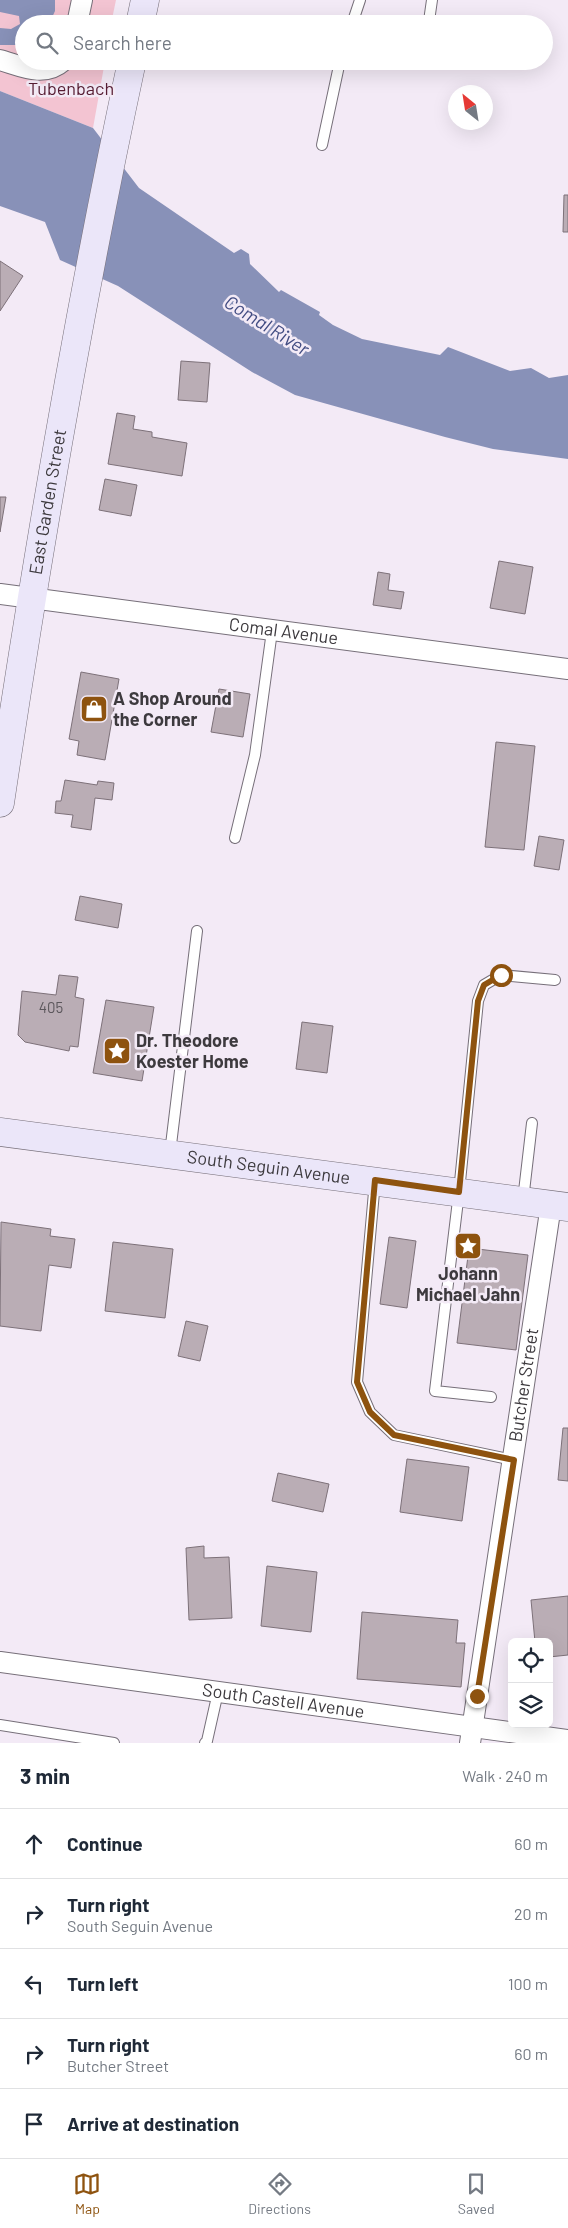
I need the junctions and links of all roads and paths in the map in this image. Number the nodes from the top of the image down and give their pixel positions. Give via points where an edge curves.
1 (82, 0) edge
2 (145, 0) edge
3 (360, 0) edge
4 (432, 0) edge
5 (79, 15) edge
6 (142, 15) edge
7 (355, 15) edge
8 (430, 15) edge
9 (0, 60) edge
10 (15, 64) edge
11 (35, 70) edge
12 (50, 70) edge
13 (130, 70) edge
14 (338, 70) edge
15 (322, 145) dead end
16 (0, 594) edge
17 (31, 598) junction
18 (272, 631) junction
19 (568, 669) edge
20 (0, 803) edge
21 (235, 838) dead end
22 (196, 931) dead end
23 (555, 980) dead end
24 (532, 1124) dead end
25 (0, 1132) edge
26 (170, 1154) junction
27 (375, 1180) junction
28 (459, 1192) junction
29 (523, 1201) junction
30 (560, 1206) edge
31 (491, 1397) dead end
32 (514, 1460) junction
33 (0, 1662) edge
34 (218, 1692) junction
35 (0, 1725) edge
36 (471, 1735) edge
37 (568, 1740) edge
38 (114, 1743) edge
39 (205, 1743) edge

1 - 5 street
2 - 6 street
3 - 7 lane
4 - 8 lane
9 - 10 street
11 - 12 street
13 - 17 street, East Garden Street via 84,300
14 - 15 lane
16 - 17 street, Comal Avenue
17 - 18 street, Comal Avenue
17 - 20 street, East Garden Street
18 - 19 street, Comal Avenue
18 - 21 lane via 254,755
22 - 26 lane
23 - 28 lane via 501,975 484,985 478,1001
24 - 29 lane
25 - 26 street, South Seguin Avenue
26 - 27 street, South Seguin Avenue
27 - 28 street, South Seguin Avenue
27 - 32 lane via 357,1382 370,1412 394,1435
28 - 29 street, South Seguin Avenue
28 - 31 lane via 435,1391
29 - 30 street, South Seguin Avenue
30 - 32 street, Butcher Street
32 - 36 street, Butcher Street
33 - 34 street, South Castell Avenue
34 - 36 street, South Castell Avenue
34 - 39 lane
35 - 38 lane
36 - 37 street, South Castell Avenue

